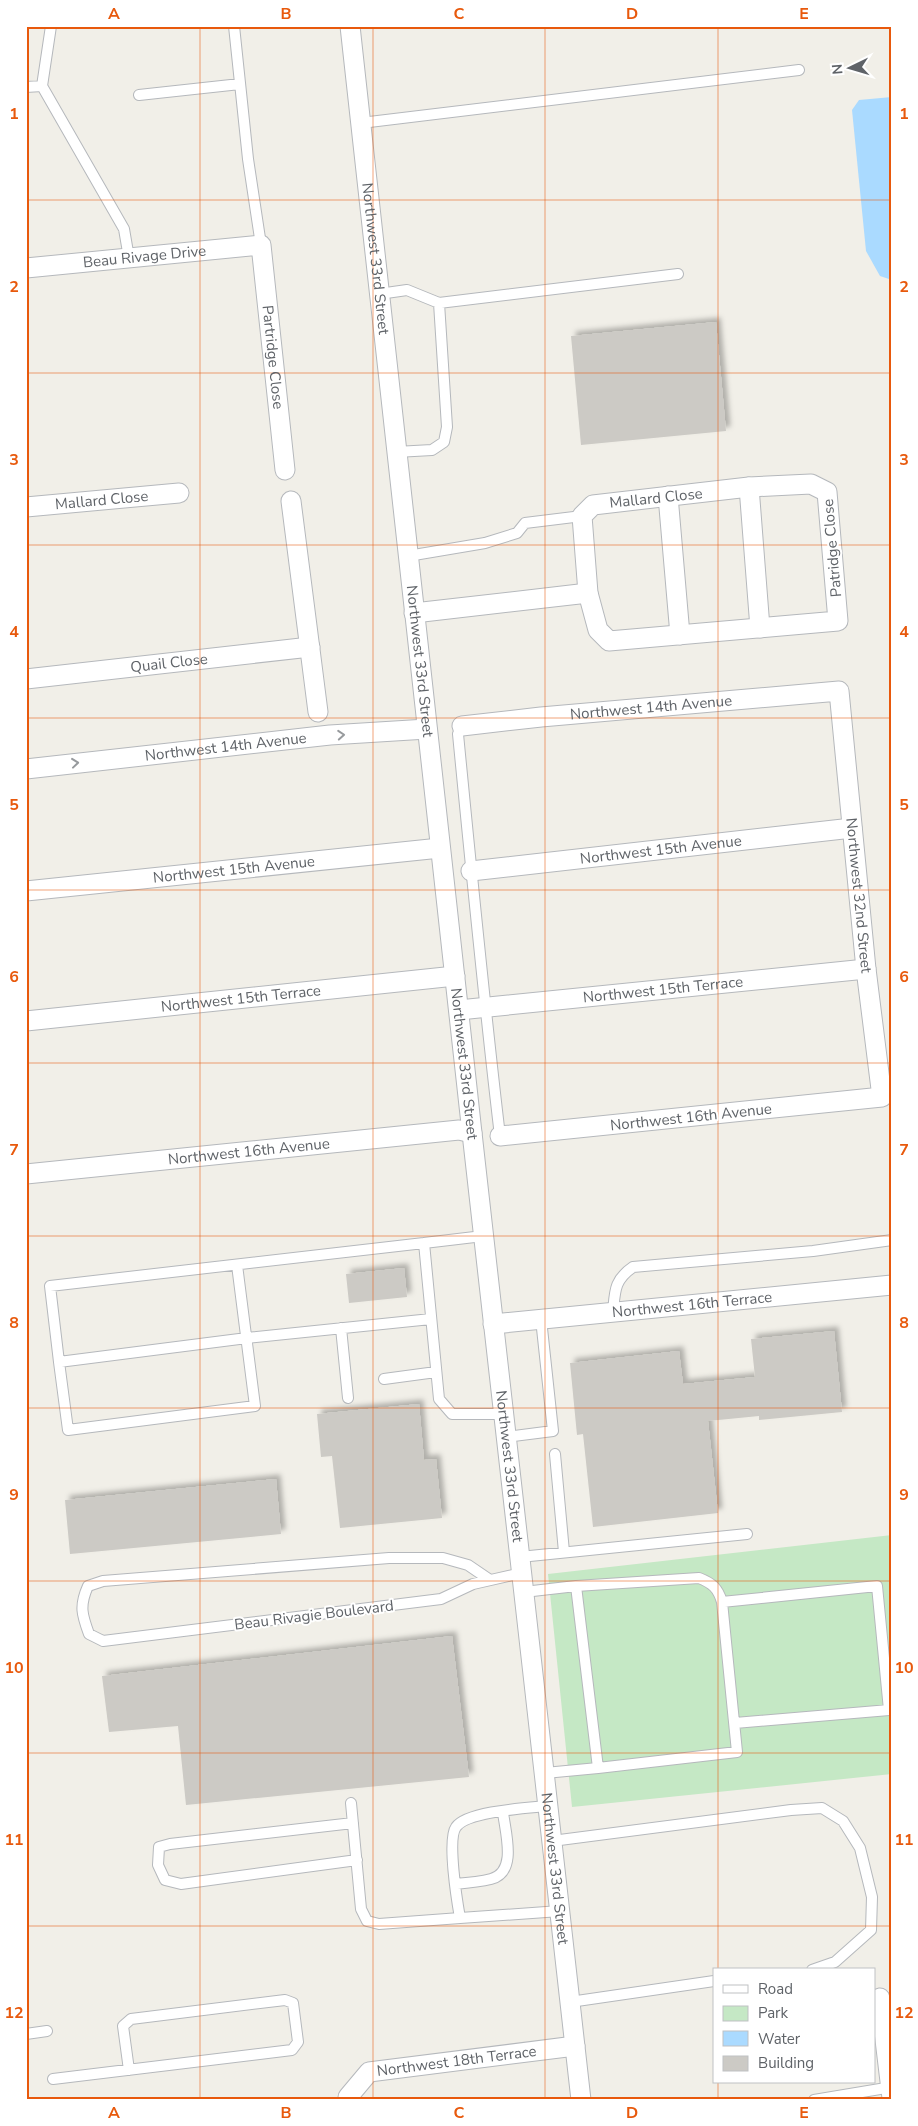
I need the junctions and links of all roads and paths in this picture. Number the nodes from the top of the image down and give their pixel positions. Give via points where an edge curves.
1 (50, 26) edge
2 (234, 26) edge
3 (350, 26) edge
4 (799, 70) dead end
5 (240, 84) junction
6 (42, 86) junction
7 (26, 87) edge
8 (139, 95) dead end
9 (360, 123) junction
10 (262, 245) junction
11 (129, 258) junction
12 (26, 268) edge
13 (678, 274) dead end
14 (379, 294) junction
15 (439, 303) junction
16 (396, 452) junction
17 (285, 470) dead end
18 (811, 484) joint
19 (749, 487) junction
20 (178, 494) dead end
21 (668, 496) junction
22 (291, 501) dead end
23 (26, 507) edge
24 (582, 516) junction
25 (408, 556) junction
26 (588, 593) junction
27 (414, 613) junction
28 (760, 628) junction
29 (680, 635) junction
30 (310, 647) junction
31 (26, 679) edge
32 (839, 692) joint
33 (318, 712) dead end
34 (462, 726) joint
35 (427, 729) junction
36 (26, 768) edge
37 (852, 828) junction
38 (440, 848) junction
39 (471, 871) junction
40 (26, 891) edge
41 (866, 969) junction
42 (455, 976) junction
43 (484, 1008) junction
44 (459, 1010) junction
45 (26, 1021) edge
46 (882, 1098) joint
47 (472, 1133) junction
48 (500, 1136) joint
49 (26, 1174) edge
50 (483, 1236) junction
51 (892, 1240) edge
52 (424, 1243) junction
53 (237, 1265) junction
54 (892, 1285) edge
55 (613, 1312) junction
56 (431, 1319) junction
57 (541, 1319) junction
58 (493, 1324) junction
59 (341, 1328) junction
60 (246, 1338) junction
61 (59, 1362) junction
62 (436, 1372) junction
63 (384, 1379) dead end
64 (348, 1398) dead end
65 (504, 1414) junction
66 (506, 1436) junction
67 (555, 1454) dead end
68 (747, 1534) dead end
69 (564, 1552) junction
70 (522, 1574) junction
71 (490, 1580) junction
72 (576, 1586) junction
73 (722, 1602) junction
74 (735, 1723) junction
75 (598, 1768) junction
76 (545, 1773) junction
77 (351, 1803) dead end
78 (548, 1806) junction
79 (503, 1812) junction
80 (353, 1823) junction
81 (552, 1841) junction
82 (357, 1860) junction
83 (455, 1884) junction
84 (560, 1910) junction
85 (460, 1918) junction
86 (818, 1968) edge
87 (713, 1981) edge
88 (880, 1998) dead end
89 (570, 2002) junction
90 (47, 2031) dead end
91 (26, 2034) edge
92 (575, 2046) junction
93 (129, 2070) junction
94 (53, 2079) dead end
95 (891, 2091) edge
96 (348, 2098) edge
97 (581, 2100) edge
98 (814, 2100) edge

1 - 6 lane
2 - 5 lane
3 - 9 street, Northwest 33rd Street
4 - 9 lane
5 - 8 lane
5 - 10 lane
6 - 7 lane
6 - 11 lane via 124,229
9 - 14 street, Northwest 33rd Street
10 - 11 street, Beau Rivage Drive
10 - 17 street, Partridge Close
11 - 12 street, Beau Rivage Drive
13 - 15 lane
14 - 15 lane via 407,290
14 - 16 street, Northwest 33rd Street
15 - 16 lane via 447,427 444,442 432,450
16 - 25 street, Northwest 33rd Street
18 - 19 street, Mallard Close
18 - 28 street, Patridge Close via 827,492 838,621
19 - 21 street, Mallard Close
19 - 28 street
20 - 23 street, Mallard Close
21 - 24 street, Mallard Close via 594,505
21 - 29 street
22 - 30 street
24 - 25 lane via 525,523 516,533 486,543
24 - 26 street
25 - 27 street, Northwest 33rd Street
26 - 27 street
26 - 29 street via 598,630 609,641
27 - 35 street, Northwest 33rd Street
28 - 29 street
30 - 31 street, Quail Close
30 - 33 street
32 - 34 street, Northwest 14th Avenue
32 - 37 street, Northwest 32nd Street
34 - 39 lane via 458,734
36 -> 35 street, Northwest 14th Avenue via 330,735
35 - 38 street, Northwest 33rd Street
37 - 39 street, Northwest 15th Avenue
37 - 41 street, Northwest 32nd Street
38 - 40 street, Northwest 15th Avenue
38 - 42 street, Northwest 33rd Street
39 - 43 lane
41 - 43 street, Northwest 15th Terrace
41 - 46 street, Northwest 32nd Street
42 - 44 street, Northwest 33rd Street
42 - 45 street, Northwest 15th Terrace
43 - 44 street, Northwest 15th Terrace
43 - 48 lane
44 - 47 street, Northwest 33rd Street
46 - 48 street, Northwest 16th Avenue
47 - 49 street, Northwest 16th Avenue via 459,1130
47 - 50 street, Northwest 33rd Street
50 - 52 lane
50 - 58 street, Northwest 33rd Street
51 - 55 lane via 632,1268 620,1276
52 - 53 lane
52 - 56 lane
53 - 60 lane
53 - 61 lane via 50,1286
54 - 55 street, Northwest 16th Terrace
55 - 57 street, Northwest 16th Terrace
56 - 59 lane
56 - 62 lane
57 - 58 street, Northwest 16th Terrace
57 - 66 lane via 553,1431
58 - 65 street, Northwest 33rd Street
59 - 60 lane
59 - 64 lane
60 - 61 lane
60 - 61 lane via 255,1406 78,1429 68,1430
62 - 63 lane
62 - 65 lane via 439,1399 452,1414
65 - 66 street, Northwest 33rd Street
66 - 70 street, Northwest 33rd Street
67 - 69 lane
68 - 69 lane
69 - 70 lane
70 - 71 lane, Beau Rivagie Boulevard
70 - 72 lane
70 - 76 street, Northwest 33rd Street
71 - 71 lane, Beau Rivagie Boulevard via 473,1584 442,1599 103,1641 89,1634 82,1616 82,1598 88,1586 103,1581 389,1558 443,1558 468,1565
72 - 73 lane via 699,1578 711,1582
72 - 75 lane
73 - 74 lane
73 - 74 lane via 877,1586 889,1710
74 - 75 lane via 737,1752
75 - 76 lane
76 - 78 street, Northwest 33rd Street
77 - 80 lane
78 - 79 lane
78 - 81 street, Northwest 33rd Street
79 - 83 lane via 474,1815 456,1825 452,1836
79 - 83 lane via 508,1860 504,1870 493,1879
80 - 82 lane
80 - 82 lane via 170,1844 159,1847 158,1864 165,1880 180,1884
81 - 84 street, Northwest 33rd Street
81 - 86 lane via 822,1808 843,1821 860,1848 872,1897 871,1930 836,1962
82 - 85 lane via 361,1909 367,1921 379,1924
83 - 85 lane
84 - 85 lane
84 - 89 street, Northwest 33rd Street
87 - 89 lane
88 - 95 street
89 - 92 street, Northwest 33rd Street
90 - 91 lane
92 - 96 street, Northwest 18th Terrace via 369,2072
92 - 97 street, Northwest 33rd Street
93 - 93 lane via 292,2050 298,2042 293,2003 285,2000 131,2019 123,2026
93 - 94 lane
95 - 98 lane

